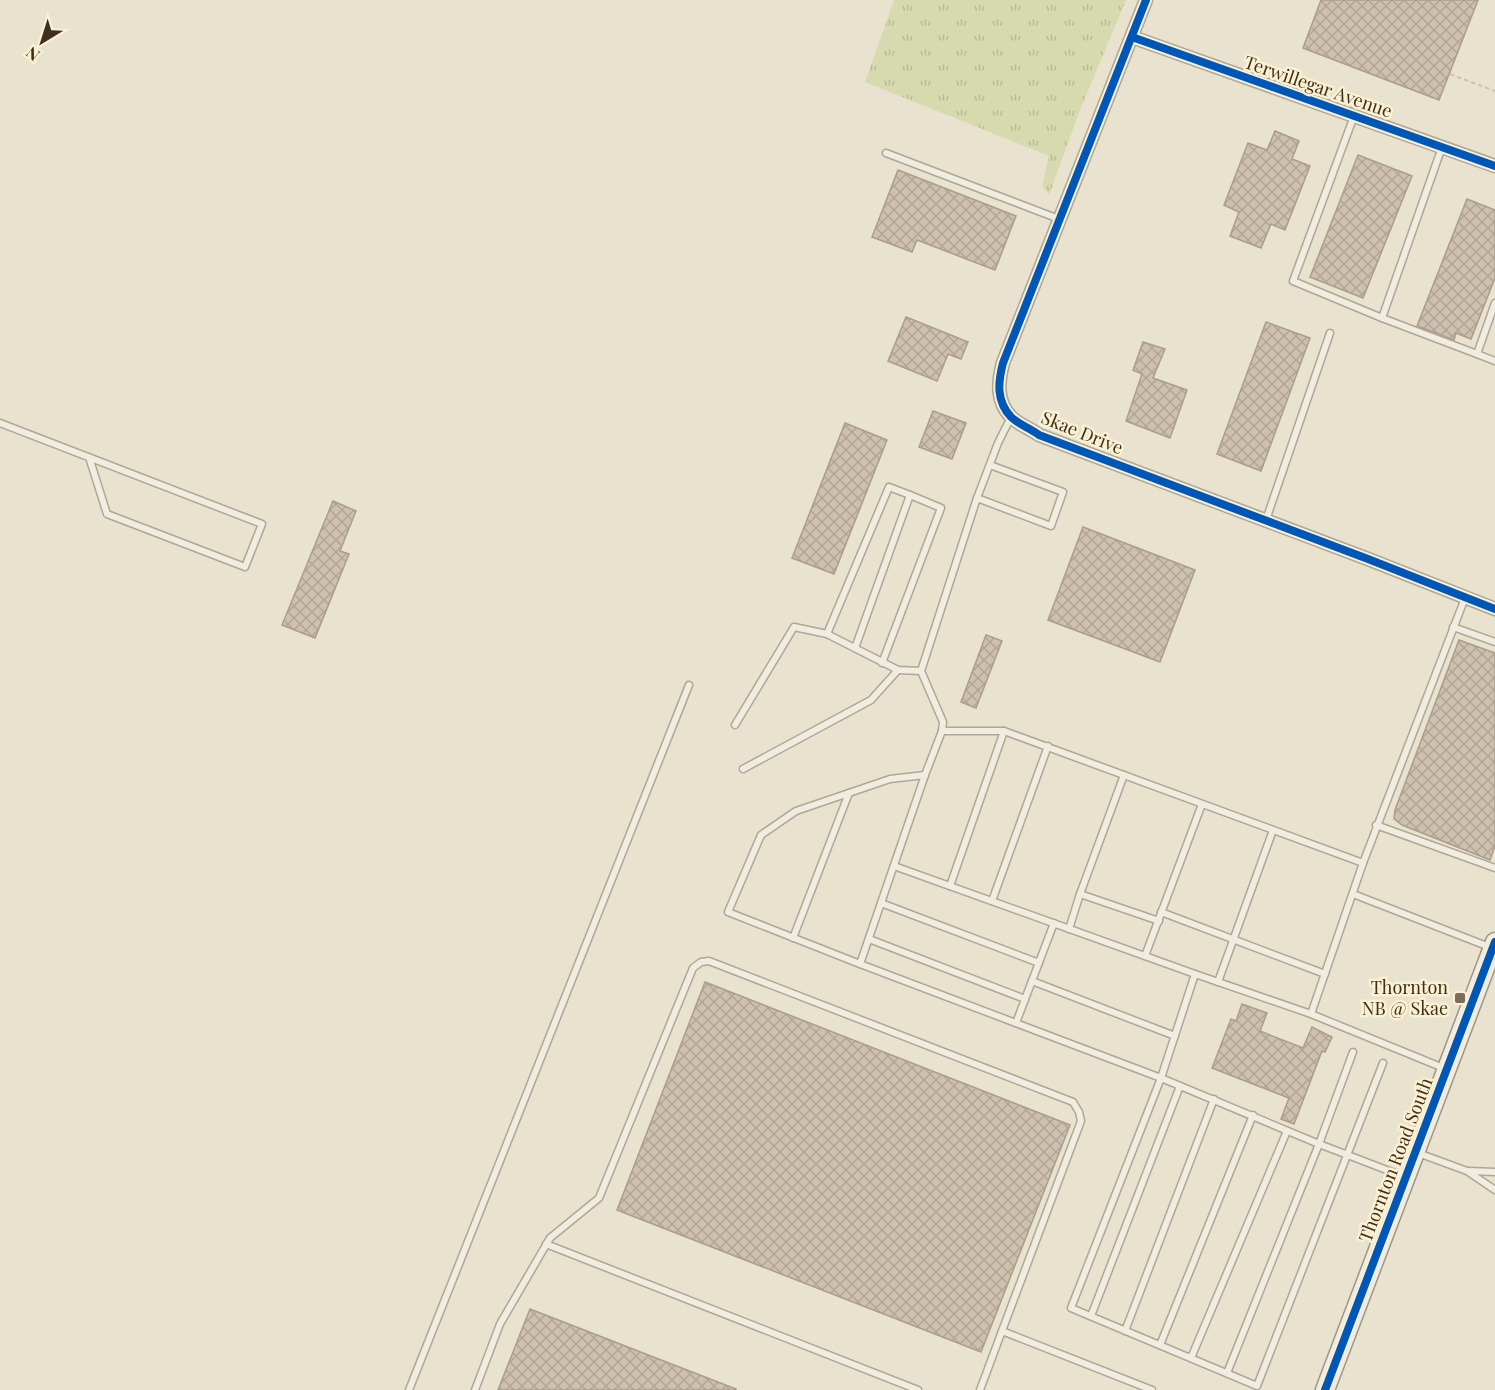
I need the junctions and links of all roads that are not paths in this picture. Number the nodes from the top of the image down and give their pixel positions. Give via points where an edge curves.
1 (1146, 0) edge
2 (1132, 37) junction
3 (1354, 116) junction
4 (1442, 147) junction
5 (886, 153) dead end
6 (1495, 166) edge
7 (1060, 220) junction
8 (1495, 303) edge
9 (1382, 318) junction
10 (1330, 333) dead end
11 (1477, 354) junction
12 (1495, 361) edge
13 (1011, 417) junction
14 (0, 423) edge
15 (89, 457) junction
16 (990, 465) junction
17 (910, 495) junction
18 (977, 498) junction
19 (1266, 520) junction
20 (1465, 597) junction
21 (1495, 609) edge
22 (1453, 627) junction
23 (827, 634) junction
24 (1495, 642) edge
25 (855, 648) junction
26 (882, 663) junction
27 (898, 670) junction
28 (921, 670) junction
29 (689, 685) dead end
30 (735, 726) dead end
31 (942, 731) junction
32 (1004, 731) junction
33 (1048, 747) junction
34 (743, 769) dead end
35 (925, 775) junction
36 (1124, 775) junction
37 (849, 793) junction
38 (1202, 804) junction
39 (1376, 825) junction
40 (1273, 830) junction
41 (1363, 863) junction
42 (894, 866) junction
43 (1495, 868) edge
44 (950, 886) junction
45 (1080, 894) junction
46 (1353, 894) junction
47 (992, 901) junction
48 (881, 903) junction
49 (1161, 912) junction
50 (1159, 921) junction
51 (1054, 923) junction
52 (1069, 929) junction
53 (793, 938) junction
54 (869, 939) junction
55 (1234, 940) junction
56 (1494, 945) edge
57 (1145, 956) junction
58 (1039, 963) junction
59 (860, 964) junction
60 (1195, 974) junction
61 (1325, 974) junction
62 (1032, 981) junction
63 (1218, 982) junction
64 (1025, 999) junction
65 (1311, 1014) junction
66 (1016, 1023) junction
67 (1175, 1036) junction
68 (1353, 1052) dead end
69 (1383, 1063) dead end
70 (1447, 1069) junction
71 (1161, 1078) junction
72 (1180, 1086) junction
73 (1214, 1099) junction
74 (1253, 1115) junction
75 (1287, 1131) junction
76 (1319, 1144) junction
77 (1415, 1152) junction
78 (1346, 1155) junction
79 (1467, 1171) junction
80 (1495, 1173) edge
81 (1406, 1177) junction
82 (1495, 1190) edge
83 (546, 1244) junction
84 (1091, 1316) junction
85 (1002, 1331) junction
86 (1125, 1331) junction
87 (1160, 1345) junction
88 (1191, 1358) junction
89 (1227, 1373) junction
90 (409, 1390) edge
91 (475, 1390) edge
92 (918, 1390) edge
93 (980, 1390) edge
94 (1152, 1390) edge
95 (1325, 1390) edge

1 - 2 street
2 - 3 street, Terwillegar Avenue
2 - 7 street
3 - 4 street, Terwillegar Avenue
3 - 9 lane via 1293,280
4 - 6 street, Terwillegar Avenue
4 - 9 lane
5 - 7 lane
7 - 13 street via 999,379 999,395
8 - 11 lane
9 - 11 lane
10 - 19 lane
11 - 12 lane
13 - 16 lane
13 - 19 street, Skae Drive via 1039,435
14 - 15 lane
15 - 15 lane via 262,524 245,567 107,514
16 - 18 lane
16 - 18 lane via 1063,492 1051,526
17 - 23 lane via 889,487
17 - 25 lane
17 - 26 lane via 941,508
18 - 28 lane
19 - 20 street, Skae Drive
20 - 21 street, Skae Drive
20 - 22 lane
22 - 24 lane
22 - 39 lane
23 - 25 lane
23 - 30 lane via 794,627
25 - 26 lane
26 - 27 lane
27 - 28 lane
27 - 34 lane via 871,700
28 - 31 lane via 943,722
29 - 90 lane
31 - 32 lane
31 - 35 lane
32 - 33 lane
32 - 44 lane
33 - 36 lane
33 - 47 lane
35 - 37 lane via 890,779
35 - 42 lane
36 - 38 lane
36 - 45 lane
37 - 53 lane
37 - 53 lane via 796,812 761,835 728,912
38 - 40 lane
38 - 49 lane
39 - 41 lane
39 - 43 lane
40 - 41 lane
40 - 55 lane
41 - 46 lane
42 - 44 lane
42 - 48 lane
44 - 47 lane
45 - 50 lane
45 - 52 lane
46 - 56 lane
46 - 61 lane
47 - 51 lane
48 - 54 lane
48 - 58 lane
49 - 50 lane
49 - 55 lane
50 - 57 lane
51 - 52 lane
51 - 58 lane
52 - 57 lane
53 - 59 lane
54 - 59 lane
54 - 64 lane
55 - 61 lane
55 - 63 lane
56 - 70 street, Thornton Road South
57 - 60 lane
58 - 62 lane
59 - 66 lane
60 - 63 lane
60 - 67 lane
61 - 65 lane
62 - 64 lane
62 - 67 lane
63 - 65 lane
64 - 66 lane
65 - 70 lane
66 - 71 lane
67 - 71 lane
68 - 76 lane
69 - 78 lane
70 - 77 street, Thornton Road South
71 - 72 lane
71 - 84 lane via 1071,1308
72 - 73 lane
72 - 84 lane
73 - 74 lane
73 - 86 lane
74 - 75 lane
74 - 87 lane
75 - 76 lane
75 - 88 lane
76 - 78 lane
76 - 89 lane
77 - 79 lane
77 - 81 street, Thornton Road South
78 - 81 lane
78 - 89 lane via 1257,1386
79 - 80 lane
79 - 82 lane
81 - 95 street, Thornton Road South
83 - 85 lane via 599,1198 693,968 709,961 1073,1102 1081,1121
83 - 91 lane via 500,1324
83 - 92 lane
84 - 86 lane
85 - 93 lane
85 - 94 lane
86 - 87 lane
87 - 88 lane
88 - 89 lane

